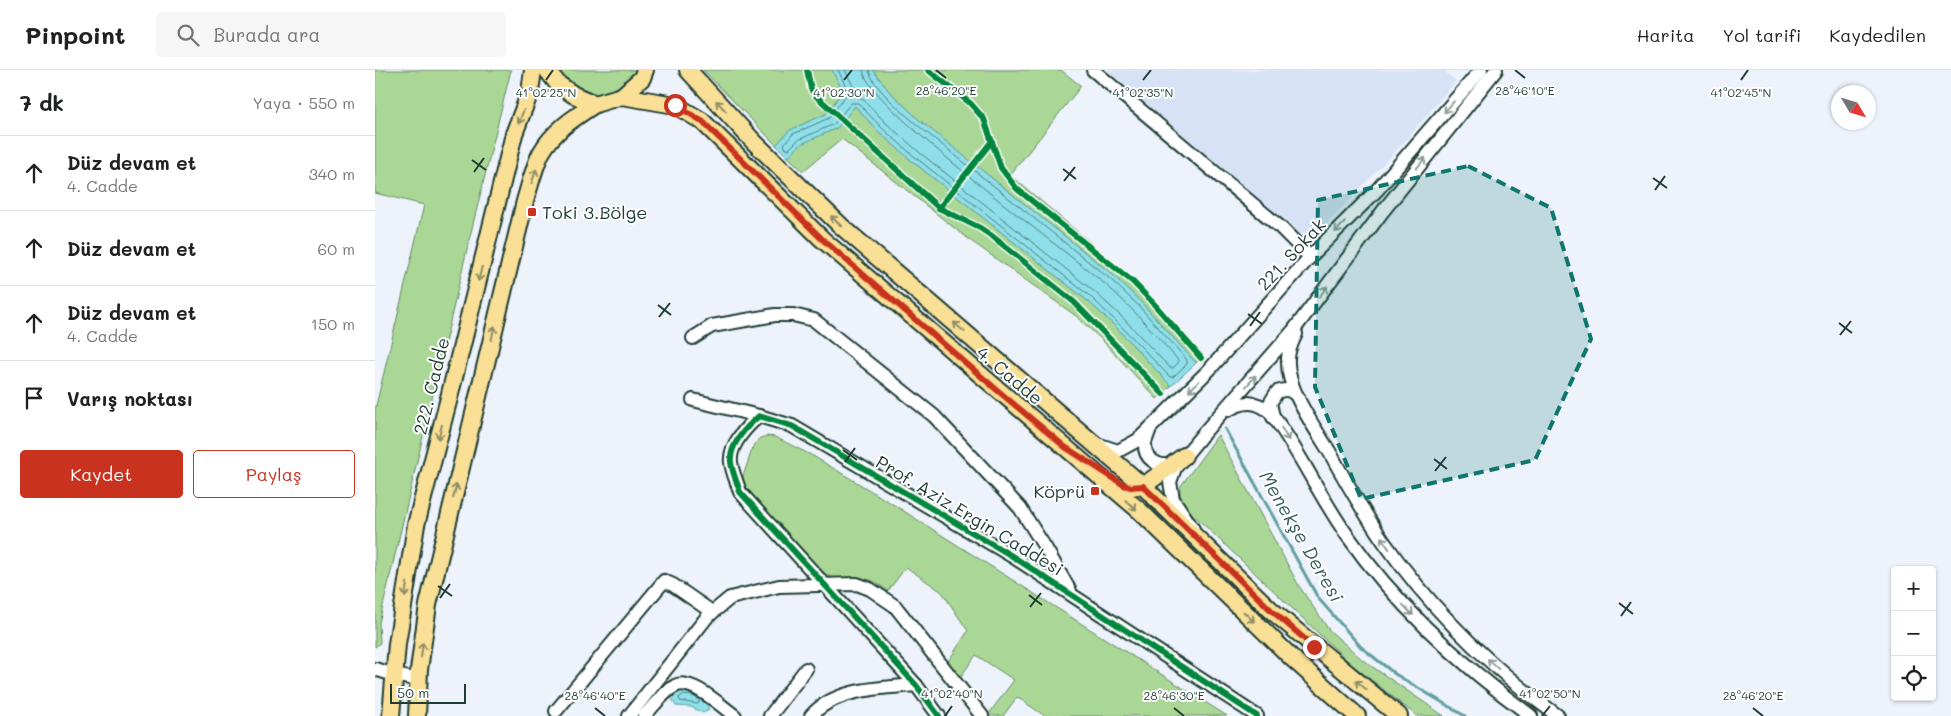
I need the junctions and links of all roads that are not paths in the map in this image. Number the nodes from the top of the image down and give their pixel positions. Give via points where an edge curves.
1 (533, 70) edge
2 (547, 70) edge
3 (645, 70) edge
4 (688, 70) edge
5 (1093, 70) edge
6 (1481, 70) edge
7 (1496, 70) edge
8 (622, 96) junction
9 (595, 104) junction
10 (1310, 256) junction
11 (1300, 322) junction
12 (693, 338) dead end
13 (1298, 398) junction
14 (693, 400) dead end
15 (759, 416) junction
16 (1219, 416) junction
17 (1273, 416) junction
18 (1149, 429) junction
19 (1089, 439) junction
20 (1065, 447) junction
21 (1177, 460) junction
22 (1143, 486) junction
23 (1196, 535) junction
24 (824, 586) junction
25 (1071, 593) junction
26 (713, 612) junction
27 (1303, 668) junction
28 (375, 669) edge
29 (806, 669) dead end
30 (394, 675) junction
31 (419, 680) junction
32 (916, 685) junction
33 (556, 711) dead end
34 (391, 716) edge
35 (417, 716) edge
36 (629, 716) edge
37 (644, 716) edge
38 (735, 716) edge
39 (769, 716) edge
40 (811, 716) edge
41 (939, 716) edge
42 (983, 716) edge
43 (1257, 716) edge
44 (1344, 716) edge
45 (1357, 716) edge
46 (1399, 716) edge
47 (1531, 716) edge
48 (1558, 716) edge

1 -> 30 main road, 222. Cadde via 530,92 514,134 416,525
2 - 9 main road via 558,84
3 - 8 main road via 642,78
19 -> 4 main road, 4. Cadde via 841,226 754,142
5 - 10 street
6 -> 10 street, 221. Sokak via 1377,190
11 -> 7 street via 1383,211
8 - 9 main road
8 - 20 main road, 4. Cadde via 675,105 702,121 822,239
31 -> 9 main road via 428,605 525,201 541,153 553,136
10 -> 18 street, 221. Sokak via 1235,343
11 - 13 street via 1288,358 1290,382
16 -> 11 street
12 - 25 street via 712,326 775,315 815,320 934,416 1020,508
13 - 17 street via 1290,390 1277,392 1270,403
48 -> 13 street via 1487,659 1409,576 1362,508
14 - 15 street, Prof. Aziz Ergin Caddesi
15 - 24 street via 737,440 730,460 740,492
15 - 25 street, Prof. Aziz Ergin Caddesi via 792,426
16 - 17 street via 1235,406 1250,402 1263,406
16 - 21 street
17 -> 47 street via 1346,534 1396,597 1464,665
18 - 19 street, 221. Sokak via 1138,440 1118,451
18 - 21 street via 1145,444 1152,461 1159,464
19 - 22 main road, 4. Cadde
20 - 22 main road via 1124,485
20 -> 27 main road, 4. Cadde via 1140,512
21 - 22 main road
21 - 23 street via 1171,486 1173,499
22 - 23 main road, 4. Cadde
46 -> 23 main road, 4. Cadde via 1271,610
24 - 26 street via 779,586 730,598
24 - 32 street
24 - 42 street via 857,584 895,606
25 - 43 street, Prof. Aziz Ergin Caddesi
26 - 33 street via 664,581
26 - 36 street
27 - 44 main road
27 - 45 main road, 4. Cadde
28 - 30 street
29 - 39 street
30 - 31 street
30 - 34 main road, 222. Cadde
31 - 35 main road
32 - 40 street via 845,695 817,709
32 - 41 street
37 - 38 street via 670,689 683,684 701,691

